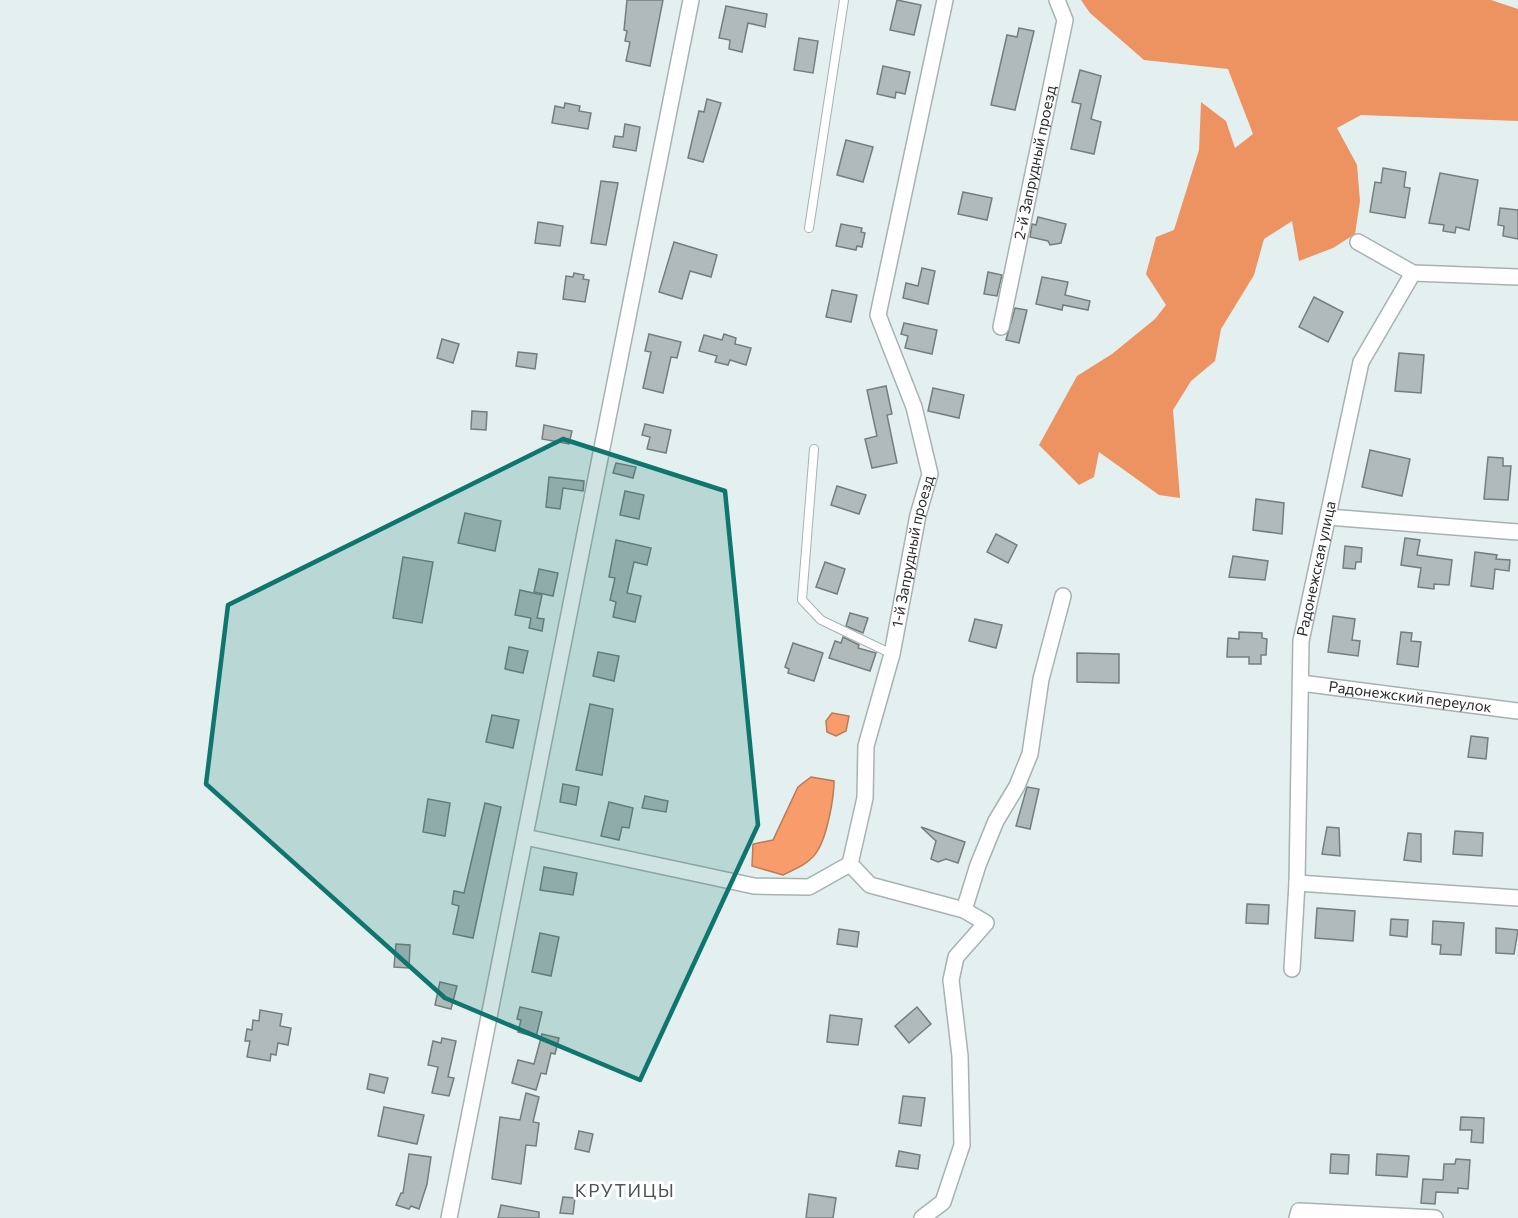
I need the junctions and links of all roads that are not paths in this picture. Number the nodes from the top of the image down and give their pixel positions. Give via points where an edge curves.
1 (691, 0) edge
2 (844, 0) edge
3 (945, 0) edge
4 (1057, 0) edge
5 (809, 228) dead end
6 (1358, 242) dead end
7 (1413, 273) junction
8 (1518, 277) edge
9 (1001, 327) dead end
10 (814, 449) dead end
11 (1328, 517) junction
12 (1518, 532) edge
13 (1063, 596) dead end
14 (892, 654) junction
15 (1301, 683) junction
16 (1518, 711) edge
17 (525, 837) junction
18 (850, 864) junction
19 (1297, 883) junction
20 (1518, 898) edge
21 (964, 910) junction
22 (1292, 969) dead end
23 (1298, 1215) edge
24 (449, 1218) edge
25 (922, 1218) edge
26 (1435, 1218) edge

1 - 17 street
2 - 5 lane
3 - 14 street, 1-й Запрудный проезд via 878,315 914,407 930,474 918,515
4 - 9 street, 2-й Запрудный проезд via 1065,20
6 - 7 street
7 - 8 street
7 - 11 street, Радонежская улица via 1361,362
10 - 14 lane via 802,600 821,620
11 - 12 street
11 - 15 street, Радонежская улица via 1301,641
13 - 21 street via 1041,679 1030,754 988,838
14 - 18 street, 1-й Запрудный проезд via 866,746 865,798
15 - 16 street, Радонежский переулок
15 - 19 street, Радонежская улица
17 - 18 street via 754,886 809,887
17 - 24 street
18 - 21 street via 870,885
19 - 20 street
19 - 22 street, Радонежская улица
21 - 25 street via 987,923 956,957 951,980 960,1056 962,1145 943,1202
23 - 26 street

